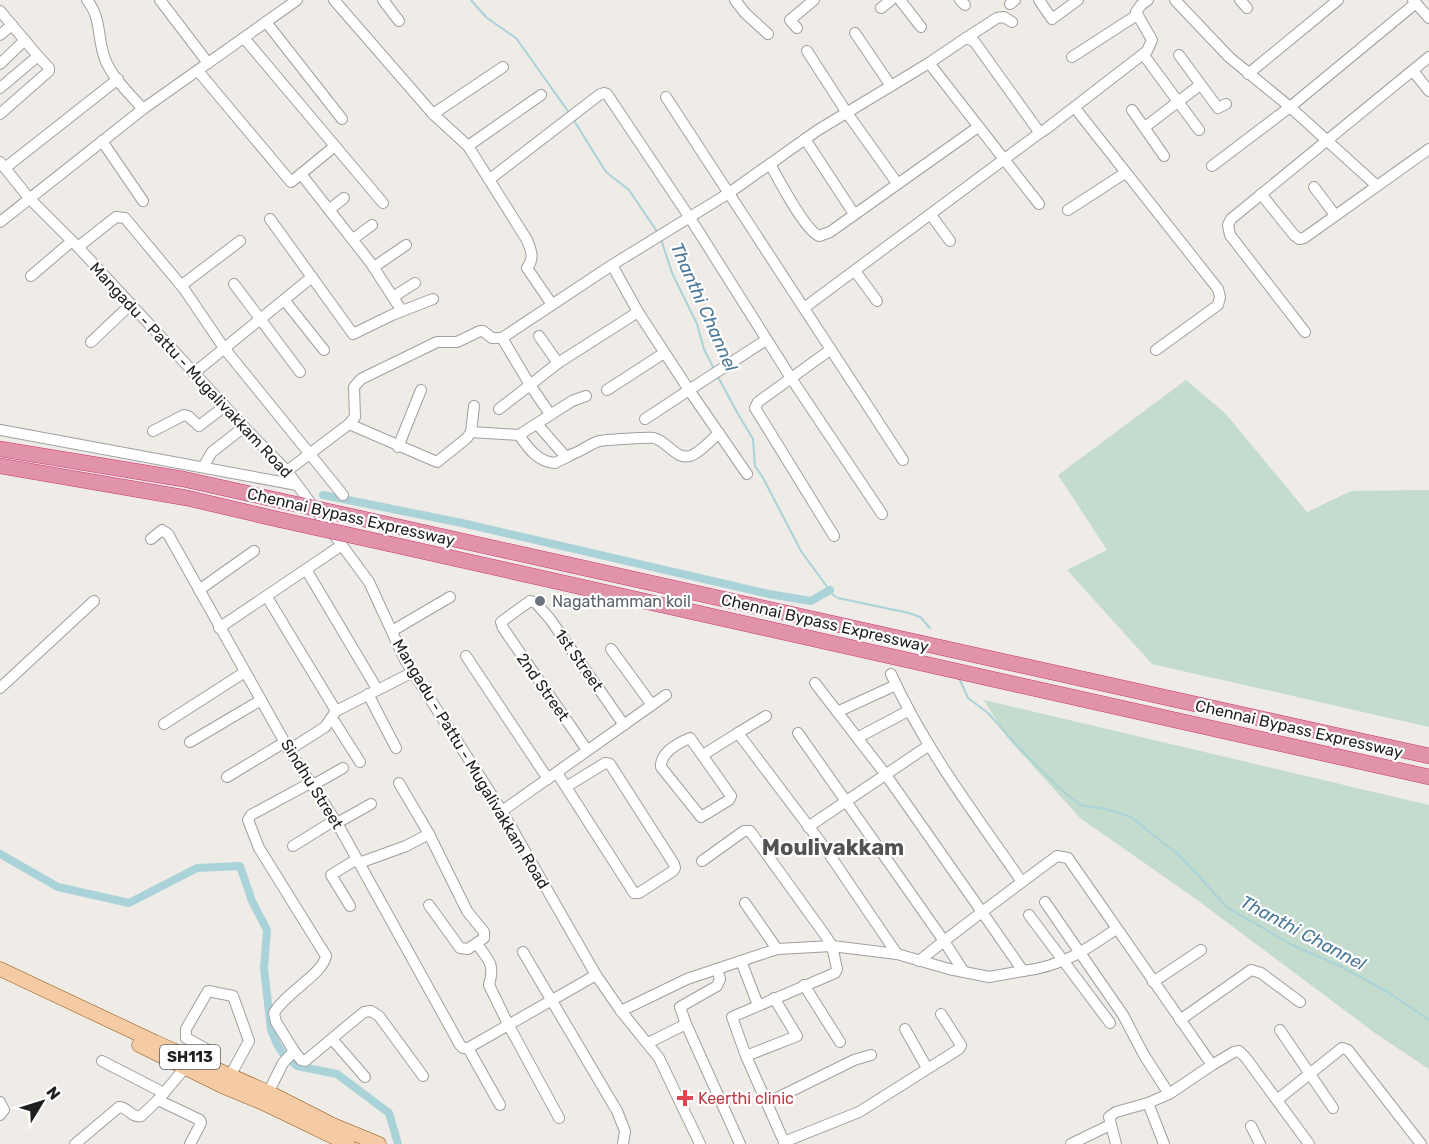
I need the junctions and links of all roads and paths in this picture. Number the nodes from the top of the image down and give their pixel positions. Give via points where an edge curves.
1 (87, 0) edge
2 (160, 0) edge
3 (297, 0) edge
4 (334, 0) edge
5 (383, 0) edge
6 (735, 0) edge
7 (814, 0) edge
8 (891, 0) edge
9 (900, 0) edge
10 (1039, 0) edge
11 (1078, 0) edge
12 (1148, 0) edge
13 (1175, 0) edge
14 (1336, 0) edge
15 (1415, 2) edge
16 (881, 8) dead end
17 (0, 11) edge
18 (1137, 15) junction
19 (1429, 18) edge
20 (399, 21) dead end
21 (266, 22) junction
22 (1012, 22) dead end
23 (12, 25) junction
24 (921, 27) dead end
25 (796, 28) dead end
26 (855, 33) dead end
27 (768, 34) dead end
28 (0, 35) edge
29 (243, 38) junction
30 (966, 38) junction
31 (25, 40) junction
32 (807, 51) dead end
33 (1143, 54) junction
34 (1179, 55) dead end
35 (38, 56) junction
36 (1072, 57) dead end
37 (1429, 57) edge
38 (208, 63) junction
39 (928, 63) junction
40 (0, 64) edge
41 (503, 68) dead end
42 (1413, 70) junction
43 (198, 71) junction
44 (1248, 74) junction
45 (118, 79) junction
46 (1200, 85) junction
47 (891, 86) junction
48 (0, 88) edge
49 (1429, 90) edge
50 (541, 95) dead end
51 (666, 96) dead end
52 (1178, 102) junction
53 (1226, 104) dead end
54 (1290, 107) junction
55 (1075, 108) junction
56 (143, 109) junction
57 (1132, 110) dead end
58 (847, 112) junction
59 (0, 114) edge
60 (433, 114) junction
61 (342, 119) dead end
62 (978, 127) junction
63 (1144, 127) junction
64 (1199, 130) dead end
65 (1041, 132) junction
66 (805, 139) junction
67 (1326, 140) junction
68 (102, 141) junction
69 (335, 146) junction
70 (468, 146) junction
71 (1429, 149) edge
72 (1164, 156) dead end
73 (1004, 159) junction
74 (770, 164) junction
75 (2, 165) edge
76 (1212, 166) dead end
77 (1125, 173) junction
78 (301, 174) junction
79 (490, 179) junction
80 (897, 183) junction
81 (1376, 186) junction
82 (1314, 187) dead end
83 (729, 193) junction
84 (1261, 194) junction
85 (28, 198) junction
86 (344, 198) dead end
87 (143, 201) dead end
88 (382, 203) dead end
89 (1039, 204) dead end
90 (329, 210) junction
91 (1068, 210) dead end
92 (854, 214) junction
93 (931, 215) junction
94 (1335, 215) junction
95 (690, 218) junction
96 (270, 219) dead end
97 (0, 222) edge
98 (372, 225) dead end
99 (352, 239) junction
100 (240, 241) dead end
101 (950, 241) dead end
102 (75, 244) junction
103 (406, 245) dead end
104 (612, 265) junction
105 (374, 267) junction
106 (855, 271) junction
107 (31, 276) dead end
108 (312, 278) junction
109 (415, 283) dead end
110 (234, 284) dead end
111 (182, 285) junction
112 (393, 297) junction
113 (433, 299) dead end
114 (285, 301) junction
115 (877, 301) dead end
116 (552, 303) junction
117 (131, 304) junction
118 (804, 308) junction
119 (402, 311) junction
120 (638, 312) junction
121 (261, 320) junction
122 (1305, 332) dead end
123 (539, 336) dead end
124 (502, 338) junction
125 (766, 340) junction
126 (91, 342) dead end
127 (225, 348) junction
128 (324, 350) dead end
129 (830, 350) junction
130 (1156, 350) dead end
131 (664, 353) junction
132 (558, 363) junction
133 (300, 372) dead end
134 (194, 373) junction
135 (791, 378) junction
136 (530, 385) junction
137 (421, 390) dead end
138 (607, 390) dead end
139 (689, 390) junction
140 (585, 396) dead end
141 (474, 405) dead end
142 (225, 406) junction
143 (499, 409) dead end
144 (550, 414) junction
145 (645, 420) dead end
146 (349, 424) junction
147 (537, 424) junction
148 (244, 427) junction
149 (0, 430) edge
150 (153, 432) dead end
151 (471, 432) junction
152 (719, 433) junction
153 (519, 435) junction
154 (398, 447) junction
155 (0, 449) edge
156 (311, 454) junction
157 (568, 456) junction
158 (903, 460) dead end
159 (0, 466) edge
160 (203, 467) junction
161 (287, 471) junction
162 (747, 474) dead end
163 (297, 485) junction
164 (343, 495) dead end
165 (882, 514) dead end
166 (834, 536) dead end
167 (151, 539) dead end
168 (342, 546) junction
169 (254, 551) dead end
170 (307, 571) junction
171 (199, 590) junction
172 (267, 597) junction
173 (450, 597) dead end
174 (94, 601) dead end
175 (501, 622) joint
176 (219, 628) junction
177 (392, 631) junction
178 (611, 649) dead end
179 (466, 656) dead end
180 (245, 672) junction
181 (412, 672) junction
182 (891, 674) dead end
183 (815, 683) dead end
184 (896, 685) junction
185 (0, 688) edge
186 (373, 691) junction
187 (666, 695) dead end
188 (261, 700) junction
189 (652, 705) junction
190 (908, 711) junction
191 (837, 712) junction
192 (334, 715) junction
193 (766, 716) dead end
194 (164, 724) dead end
195 (624, 725) junction
196 (798, 733) dead end
197 (738, 734) junction
198 (857, 738) junction
199 (190, 742) dead end
200 (287, 746) junction
201 (928, 746) junction
202 (396, 748) dead end
203 (587, 750) junction
204 (703, 755) junction
205 (1429, 756) edge
206 (360, 762) dead end
207 (343, 768) dead end
208 (886, 775) junction
209 (552, 776) junction
210 (227, 777) dead end
211 (1429, 777) edge
212 (399, 783) dead end
213 (313, 784) junction
214 (566, 787) junction
215 (846, 800) junction
216 (371, 804) dead end
217 (502, 811) junction
218 (336, 821) junction
219 (808, 827) junction
220 (429, 834) junction
221 (293, 846) dead end
222 (358, 861) junction
223 (702, 861) dead end
224 (1022, 882) junction
225 (1045, 902) dead end
226 (745, 903) dead end
227 (429, 905) dead end
228 (350, 906) dead end
229 (982, 912) junction
230 (1029, 915) dead end
231 (1116, 929) junction
232 (944, 940) junction
233 (477, 944) junction
234 (832, 946) junction
235 (777, 949) junction
236 (1201, 950) dead end
237 (523, 952) dead end
238 (897, 954) junction
239 (1080, 954) junction
240 (741, 961) junction
241 (919, 961) junction
242 (1064, 962) junction
243 (0, 969) edge
244 (717, 969) junction
245 (1023, 971) junction
246 (964, 972) junction
247 (596, 975) junction
248 (0, 977) edge
249 (1153, 982) junction
250 (804, 985) junction
251 (774, 998) junction
252 (551, 1000) junction
253 (1300, 1002) dead end
254 (758, 1005) junction
255 (621, 1011) junction
256 (941, 1014) dead end
257 (1180, 1020) junction
258 (1110, 1023) dead end
259 (508, 1024) junction
260 (686, 1024) junction
261 (905, 1029) dead end
262 (1280, 1030) dead end
263 (332, 1039) junction
264 (840, 1042) dead end
265 (648, 1043) junction
266 (468, 1048) junction
267 (292, 1053) junction
268 (871, 1055) dead end
269 (746, 1056) junction
270 (102, 1061) dead end
271 (189, 1063) junction
272 (207, 1065) junction
273 (1212, 1065) junction
274 (927, 1068) junction
275 (1309, 1073) junction
276 (230, 1076) junction
277 (423, 1076) dead end
278 (365, 1077) dead end
279 (1169, 1094) junction
280 (161, 1096) junction
281 (266, 1098) junction
282 (1277, 1100) junction
283 (0, 1102) edge
284 (767, 1103) junction
285 (1148, 1103) junction
286 (500, 1106) dead end
287 (1334, 1108) dead end
288 (0, 1115) edge
289 (559, 1118) dead end
290 (1110, 1125) junction
291 (1251, 1126) dead end
292 (784, 1143) edge
293 (75, 1144) edge
294 (190, 1144) edge
295 (348, 1144) edge
296 (379, 1144) edge
297 (623, 1144) edge
298 (700, 1144) edge
299 (740, 1144) edge
300 (1071, 1144) edge
301 (1116, 1144) edge
302 (1164, 1144) edge
303 (1260, 1144) edge
304 (1309, 1144) edge
305 (1421, 1144) edge

1 - 45 street via 96,15 104,58
2 - 38 street
3 - 21 street
4 - 60 street
5 - 20 street
6 - 27 street
7 - 25 street via 790,20
8 - 16 street
9 - 24 street
10 - 11 street via 1052,19
12 - 18 street via 1137,8
13 - 44 street
14 - 44 street
15 - 19 street
15 - 54 street
17 - 23 street
18 - 33 street via 1152,40
18 - 36 street
21 - 29 street
21 - 61 street
22 - 30 street via 997,18
23 - 28 street
23 - 31 street
26 - 47 street
29 - 38 street
29 - 69 street
30 - 39 street
30 - 65 street via 974,41
31 - 35 street
31 - 40 street
32 - 58 street
33 - 52 street
33 - 55 street
34 - 46 street
35 - 48 street
35 - 59 street via 49,71
37 - 42 street
38 - 43 street
39 - 47 street
39 - 62 street
41 - 60 street
42 - 49 street
42 - 67 street
43 - 56 street
43 - 78 street via 291,182
44 - 54 street
45 - 56 street
45 - 75 street
46 - 52 street
46 - 53 street via 1218,108
47 - 58 street
50 - 70 street
51 - 83 street
52 - 63 street
52 - 64 street
54 - 67 street
54 - 76 street
55 - 65 street
55 - 77 street
56 - 68 street
57 - 63 street
58 - 66 street
58 - 80 street
60 - 70 street
62 - 73 street
62 - 80 street
63 - 72 street
65 - 73 street
66 - 74 street
66 - 92 street
67 - 81 street
67 - 84 street
68 - 85 street
68 - 87 street
69 - 78 street
69 - 88 street
70 - 79 street
71 - 81 street
73 - 89 street
73 - 93 street
74 - 83 street
74 - 92 street via 815,234 824,235
75 - 85 street, Mangadu - Pattu - Mugalivakkam Road
77 - 91 street
77 - 130 street via 1218,289 1220,297 1218,305
78 - 90 street
79 - 95 street via 604,93
79 - 116 street via 527,240 533,254 528,268
80 - 92 street
81 - 94 street
82 - 94 street
83 - 95 street
83 - 118 street
84 - 94 street via 1299,239
84 - 122 street via 1231,219 1230,235
85 - 97 street
85 - 102 street, Mangadu - Pattu - Mugalivakkam Road
86 - 90 street
90 - 99 street
93 - 101 street
93 - 106 street
95 - 104 street
95 - 125 street
96 - 108 street
98 - 99 street
99 - 105 street
100 - 111 street
102 - 107 street
102 - 111 street via 116,216 123,216
102 - 117 street, Mangadu - Pattu - Mugalivakkam Road
103 - 105 street
104 - 116 street
104 - 120 street
105 - 112 street
106 - 115 street
106 - 118 street
108 - 114 street
108 - 119 street via 353,334
109 - 112 street
110 - 121 street
111 - 127 street
112 - 119 street
113 - 119 street
114 - 121 street
114 - 128 street
116 - 124 street
117 - 126 street
117 - 134 street, Mangadu - Pattu - Mugalivakkam Road
118 - 129 street
120 - 131 street
120 - 132 street
121 - 127 street
121 - 133 street
123 - 132 street
124 - 136 street
124 - 146 street via 492,338 480,331 457,342 437,342 361,379 354,387 355,417
125 - 135 street
125 - 139 street
127 - 134 street
127 - 156 street
129 - 135 street
129 - 158 street
131 - 138 street
131 - 139 street
132 - 136 street
134 - 142 street, Mangadu - Pattu - Mugalivakkam Road
135 - 165 street
135 - 166 street via 758,402 756,411
136 - 143 street
136 - 144 street
137 - 154 street
139 - 145 street
139 - 152 street
140 - 144 street
141 - 151 street
142 - 148 street, Mangadu - Pattu - Mugalivakkam Road
142 - 150 street via 199,426 184,415
144 - 147 street
146 - 154 street
146 - 156 street
147 - 153 street
147 - 157 street
148 - 160 street via 212,452
148 - 161 street, Mangadu - Pattu - Mugalivakkam Road
149 - 160 street
151 - 153 street
151 - 154 street via 437,462
152 - 157 street via 688,457 679,455 662,441 646,437 603,440
152 - 162 street
153 - 157 street via 543,460 555,463
155 - 205 highway, Chennai Bypass Expressway, bridge via 183,479
156 - 161 street
156 - 164 street
159 - 211 highway, Chennai Bypass Expressway, bridge via 187,498
160 - 163 street
161 - 163 street, Mangadu - Pattu - Mugalivakkam Road
163 - 168 street, Mangadu - Pattu - Mugalivakkam Road
167 - 171 street, Sindhu Street via 165,531
168 - 170 street
168 - 177 street, Mangadu - Pattu - Mugalivakkam Road via 369,582
169 - 171 street
170 - 172 street
170 - 186 street
171 - 176 street, Sindhu Street
172 - 176 street
172 - 192 street
173 - 177 street
174 - 185 street
175 - 195 street, 1st Street via 530,601 536,603
175 - 203 street, 2nd Street
176 - 180 street, Sindhu Street
177 - 181 street, Mangadu - Pattu - Mugalivakkam Road
178 - 189 street
179 - 209 street
180 - 188 street, Sindhu Street
180 - 194 street
181 - 186 street
181 - 217 street, Mangadu - Pattu - Mugalivakkam Road
182 - 184 street
183 - 191 street
184 - 190 street
184 - 191 street
186 - 192 street
186 - 202 street
187 - 189 street
188 - 199 street
188 - 200 street, Sindhu Street
189 - 195 street
190 - 198 street
190 - 201 street
191 - 198 street
192 - 200 street via 325,727
192 - 206 street
193 - 197 street
195 - 203 street
196 - 215 street
197 - 204 street
197 - 219 street
198 - 208 street
200 - 210 street
200 - 213 street, Sindhu Street
201 - 208 street
201 - 224 street
203 - 209 street
204 - 204 street via 693,740 687,739 663,756 660,763 701,818 731,796
207 - 213 street
208 - 215 street
208 - 229 street
209 - 214 street
209 - 217 street
212 - 220 street
213 - 218 street, Sindhu Street
213 - 267 street via 248,820 259,848 326,956 323,965 274,1013
214 - 214 street via 605,763 610,764 674,864 673,871 639,893 634,892
215 - 219 street
215 - 232 street
216 - 218 street
217 - 247 street, Mangadu - Pattu - Mugalivakkam Road
218 - 221 street
218 - 222 street, Sindhu Street
219 - 238 street
220 - 222 street via 406,846
220 - 233 street via 467,911 484,932
222 - 228 street via 331,875
222 - 266 street, Sindhu Street via 460,1045
223 - 234 street via 744,831 750,831
224 - 229 street
224 - 231 street via 1053,858 1068,858
225 - 239 street
226 - 235 street
227 - 233 street via 460,948
229 - 232 street
229 - 245 street
230 - 242 street
231 - 239 street
231 - 249 street
232 - 241 street
232 - 246 street
233 - 259 street via 492,965 494,973 489,985
234 - 235 street
234 - 238 street
234 - 250 street via 837,971
235 - 240 street
236 - 249 street
237 - 252 street
238 - 241 street
239 - 242 street
239 - 279 street via 1123,1015
240 - 244 street
240 - 254 street
241 - 246 street
242 - 245 street
242 - 258 street
243 - 271 main road, SH113 via 155,1042
244 - 255 street
244 - 260 street via 717,986 680,1007
245 - 246 street via 989,977
247 - 252 street
247 - 255 street, Mangadu - Pattu - Mugalivakkam Road
248 - 271 main road, SH113
249 - 257 street
250 - 251 street
250 - 264 street
251 - 254 street
251 - 269 street via 797,1036
252 - 259 street
252 - 297 street via 617,1111 625,1131
253 - 257 street via 1251,970
254 - 269 street via 732,1017
255 - 265 street, Mangadu - Pattu - Mugalivakkam Road
256 - 274 street via 961,1045
257 - 273 street
259 - 266 street
259 - 289 street
260 - 265 street
260 - 299 street
261 - 274 street
262 - 275 street
263 - 267 street via 305,1061
263 - 277 street via 364,1012 374,1012
263 - 278 street
265 - 298 street, Mangadu - Pattu - Mugalivakkam Road
266 - 286 street, Sindhu Street
267 - 281 street
268 - 284 street
269 - 284 street
270 - 280 street
271 - 272 main road, SH113
271 - 280 street
271 - 281 main road, SH113 via 222,1086
272 - 276 main road, SH113
272 - 276 street via 210,1051 186,1038 186,1029 208,991 234,996 249,1041
273 - 279 street
273 - 282 street via 1239,1051
274 - 292 street via 859,1112
275 - 282 street
275 - 287 street
275 - 305 street via 1342,1048 1348,1050
276 - 281 main road, SH113
279 - 285 street
280 - 293 street via 138,1117 119,1107
280 - 294 street via 201,1121
281 - 295 main road, SH113
281 - 296 main road, SH113
282 - 304 street
283 - 288 street via 4,1110
284 - 292 street
285 - 290 street via 1111,1114
285 - 302 street
290 - 300 street
290 - 301 street
291 - 303 street

